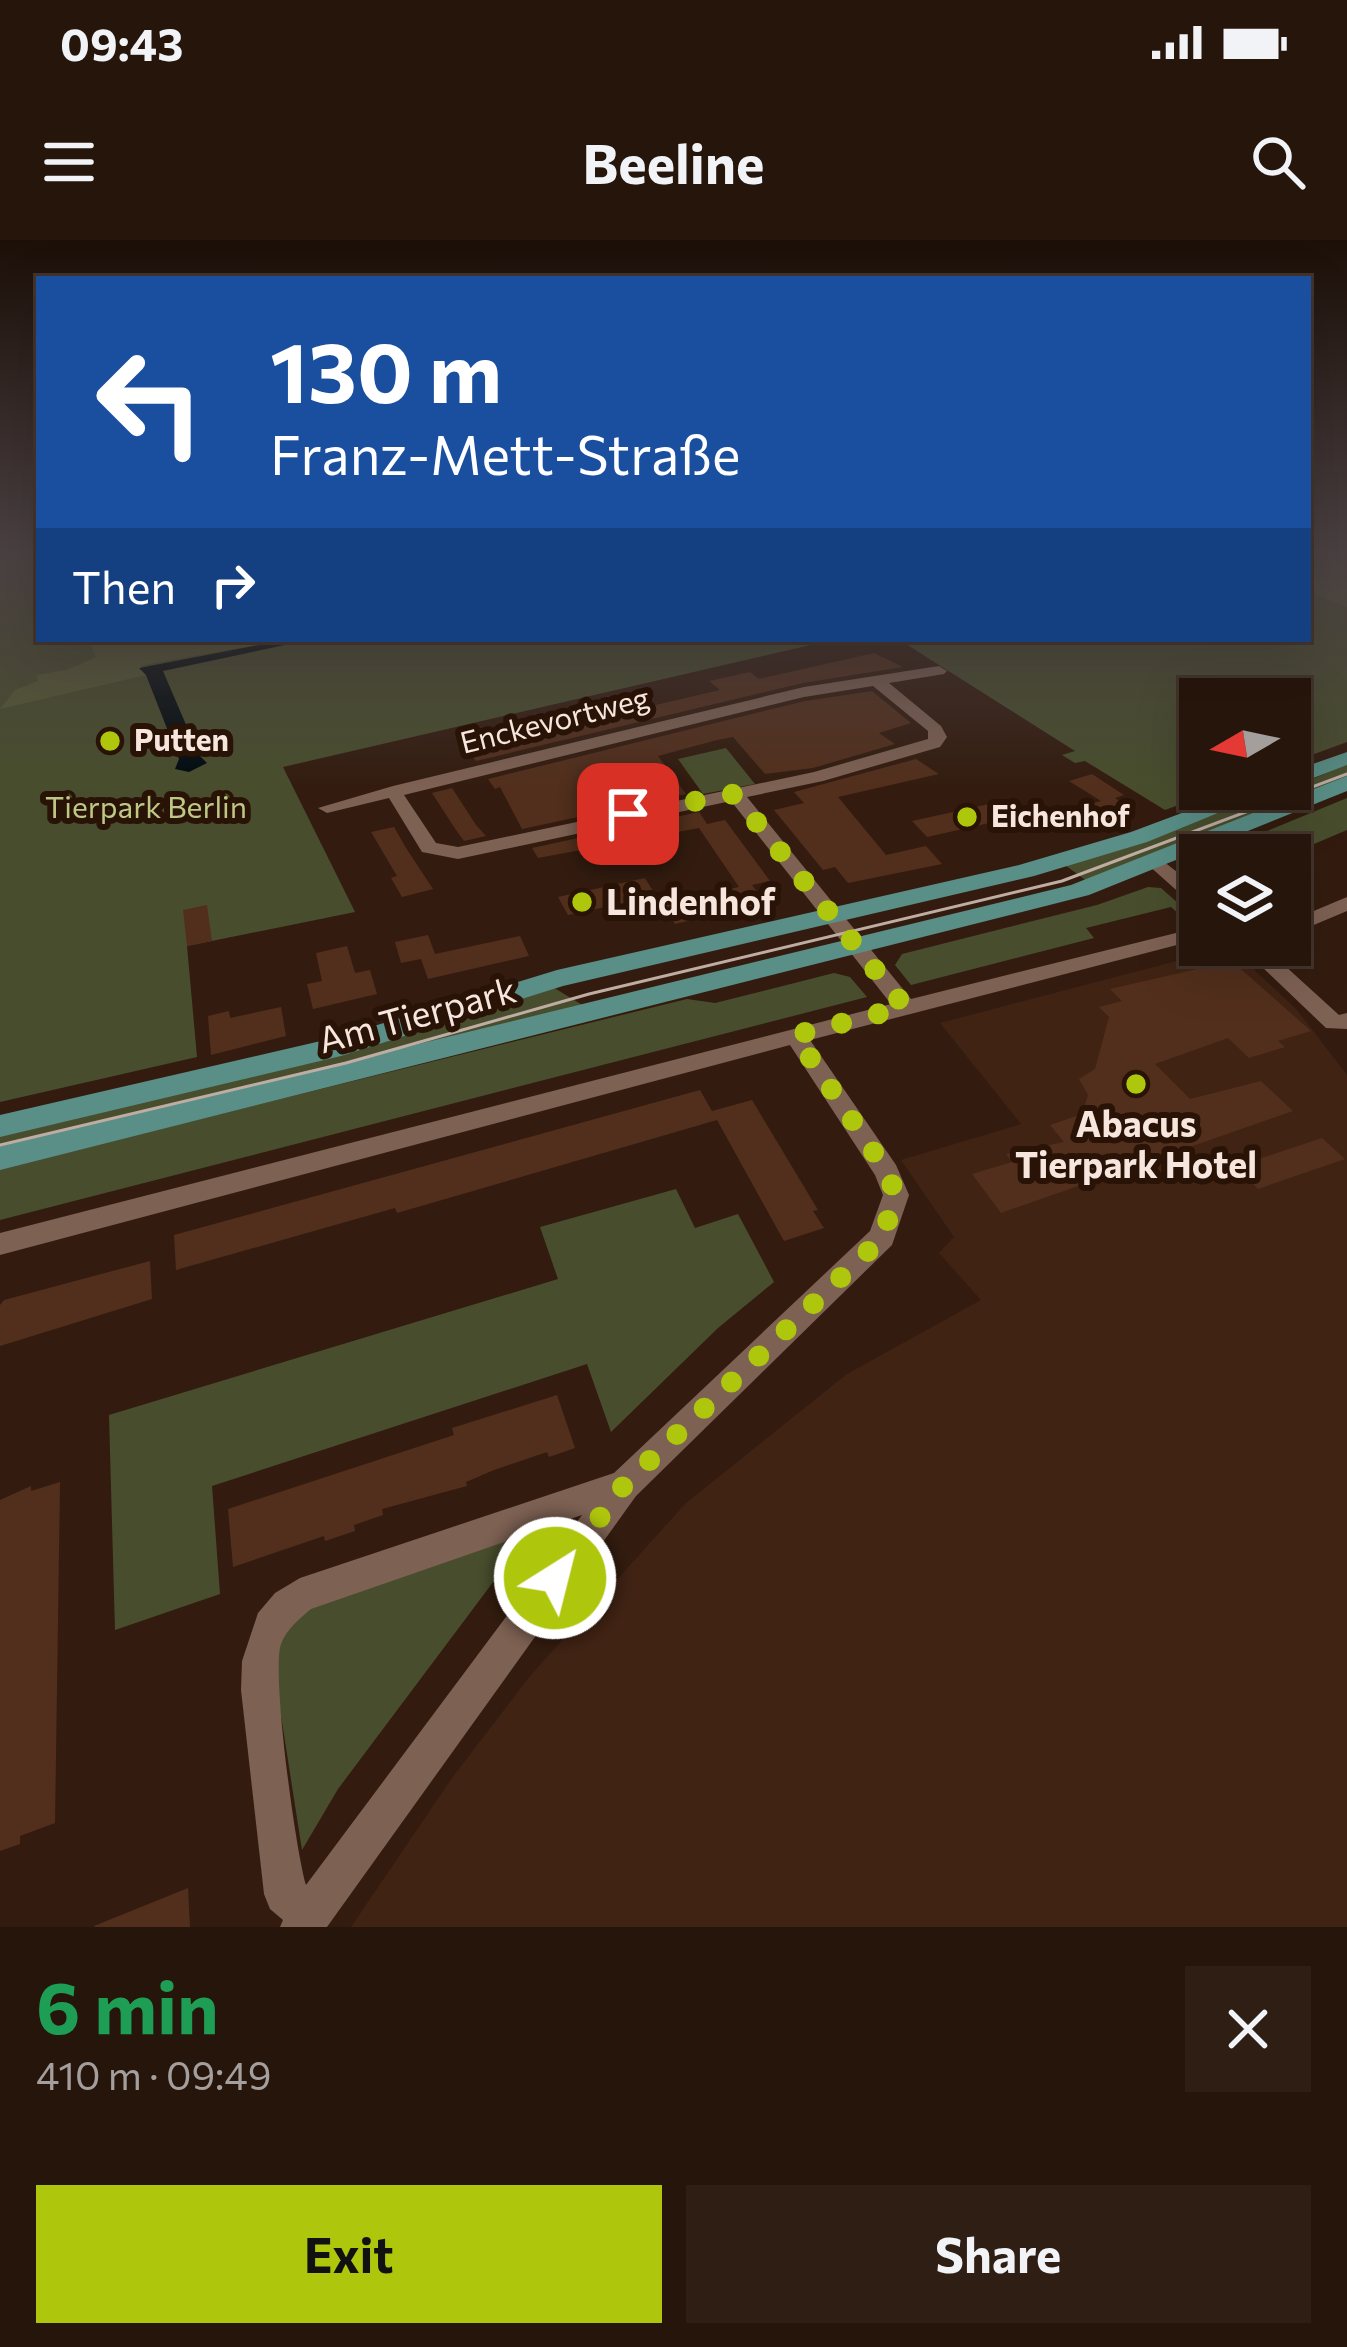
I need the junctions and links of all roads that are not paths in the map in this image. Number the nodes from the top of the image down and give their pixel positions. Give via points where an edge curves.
1 (939, 671) dead end
2 (877, 681) junction
3 (1347, 758) edge
4 (1311, 772) edge
5 (1347, 784) edge
6 (393, 791) junction
7 (734, 794) junction
8 (327, 808) dead end
9 (1206, 810) edge
10 (1154, 860) junction
11 (1179, 882) edge
12 (1347, 903) edge
13 (830, 915) junction
14 (1311, 919) edge
15 (1179, 938) edge
16 (854, 946) junction
17 (1273, 966) edge
18 (905, 1007) junction
19 (1347, 1022) edge
20 (795, 1035) junction
21 (0, 1126) edge
22 (0, 1158) edge
23 (0, 1244) edge
24 (624, 1485) junction
25 (305, 1921) edge

1 - 2 street, Enckevortweg
2 - 6 street, Enckevortweg
2 - 7 street via 935,729 934,743
3 - 4 main road
5 - 10 main road, Am Tierpark
6 - 7 street via 429,848 441,853
6 - 8 street, Enckevortweg
7 - 13 street
9 - 13 main road, Am Tierpark via 1079,855
10 - 11 street
10 - 16 main road, Am Tierpark via 1080,890
12 - 14 street
13 - 16 street
13 - 21 main road, Am Tierpark via 528,986 298,1057
15 - 18 street
16 - 18 street
16 - 22 main road, Am Tierpark
17 - 19 street via 1334,1023
18 - 20 street
20 - 23 street
20 - 24 street via 887,1172 894,1212 882,1238
24 - 25 street
24 - 25 street via 300,1595 264,1631 260,1690 285,1894

